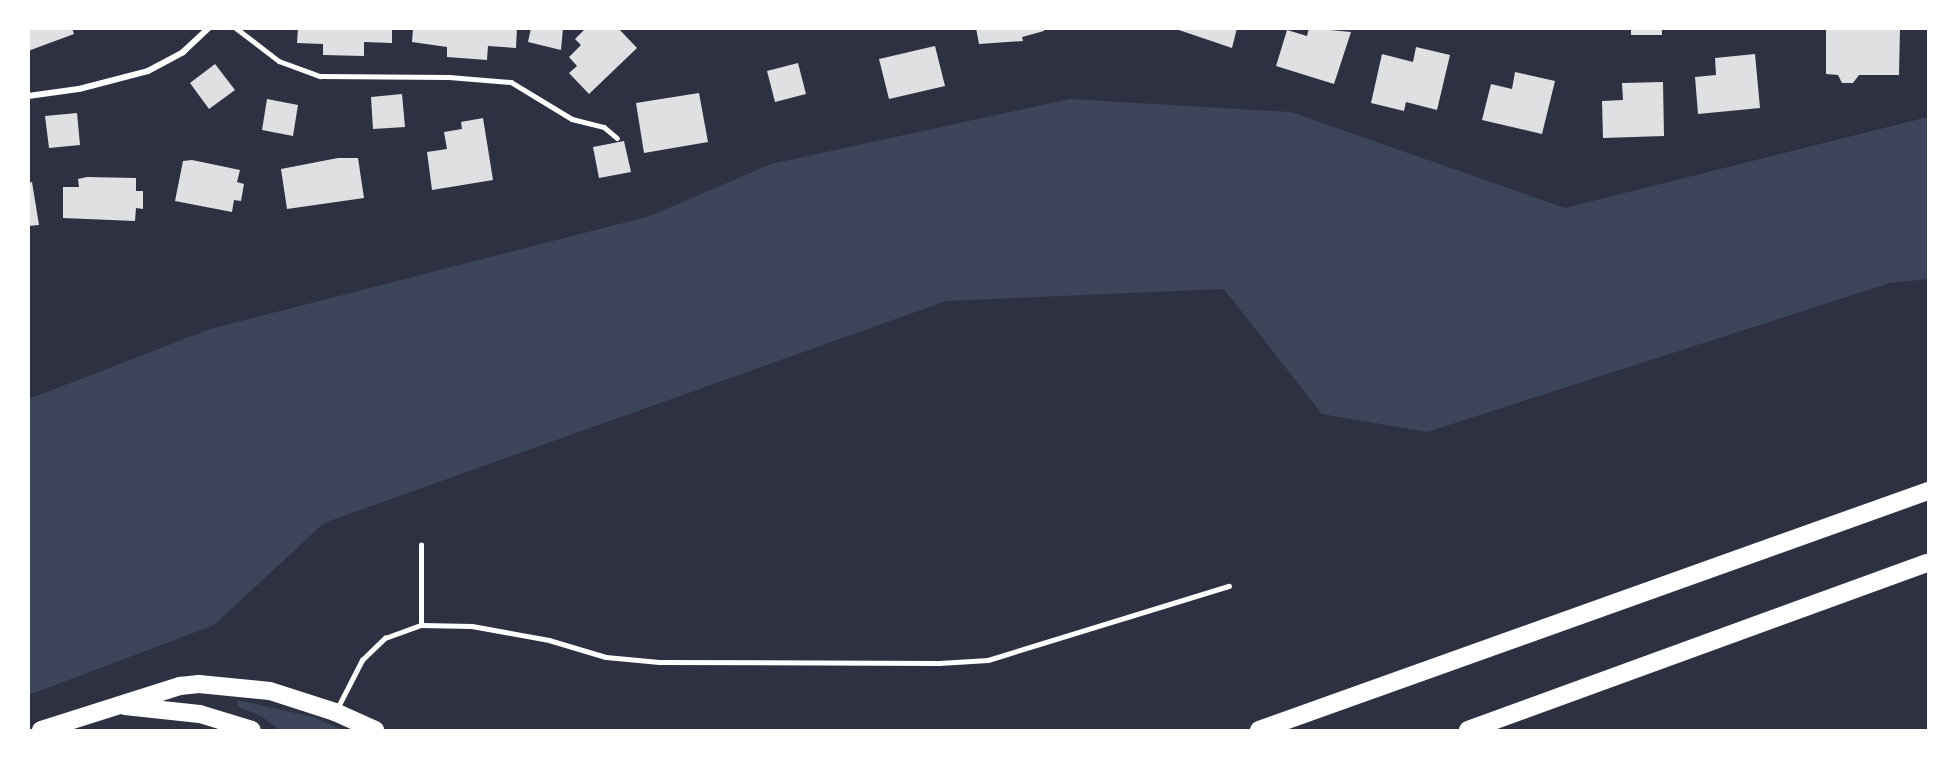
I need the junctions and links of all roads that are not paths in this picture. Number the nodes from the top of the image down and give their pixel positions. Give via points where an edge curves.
1 (209, 28) edge
2 (236, 28) edge
3 (28, 96) edge
4 (617, 138) dead end
5 (1929, 491) edge
6 (421, 545) dead end
7 (1929, 563) edge
8 (1229, 586) dead end
9 (421, 625) junction
10 (117, 705) junction
11 (335, 712) junction
12 (41, 730) edge
13 (252, 730) edge
14 (375, 730) edge
15 (1259, 730) edge
16 (1468, 730) edge

1 - 3 street via 183,52 148,71 79,89
2 - 4 lane via 279,61 320,76 511,82 572,119 604,127
5 - 15 highway
6 - 9 lane
7 - 16 highway
8 - 9 lane via 988,660 939,663 659,662 606,657 549,640 472,626
9 - 11 lane via 385,638 362,660
10 - 11 highway via 199,684 270,691
10 - 12 highway
10 - 13 highway via 208,715
11 - 14 highway

